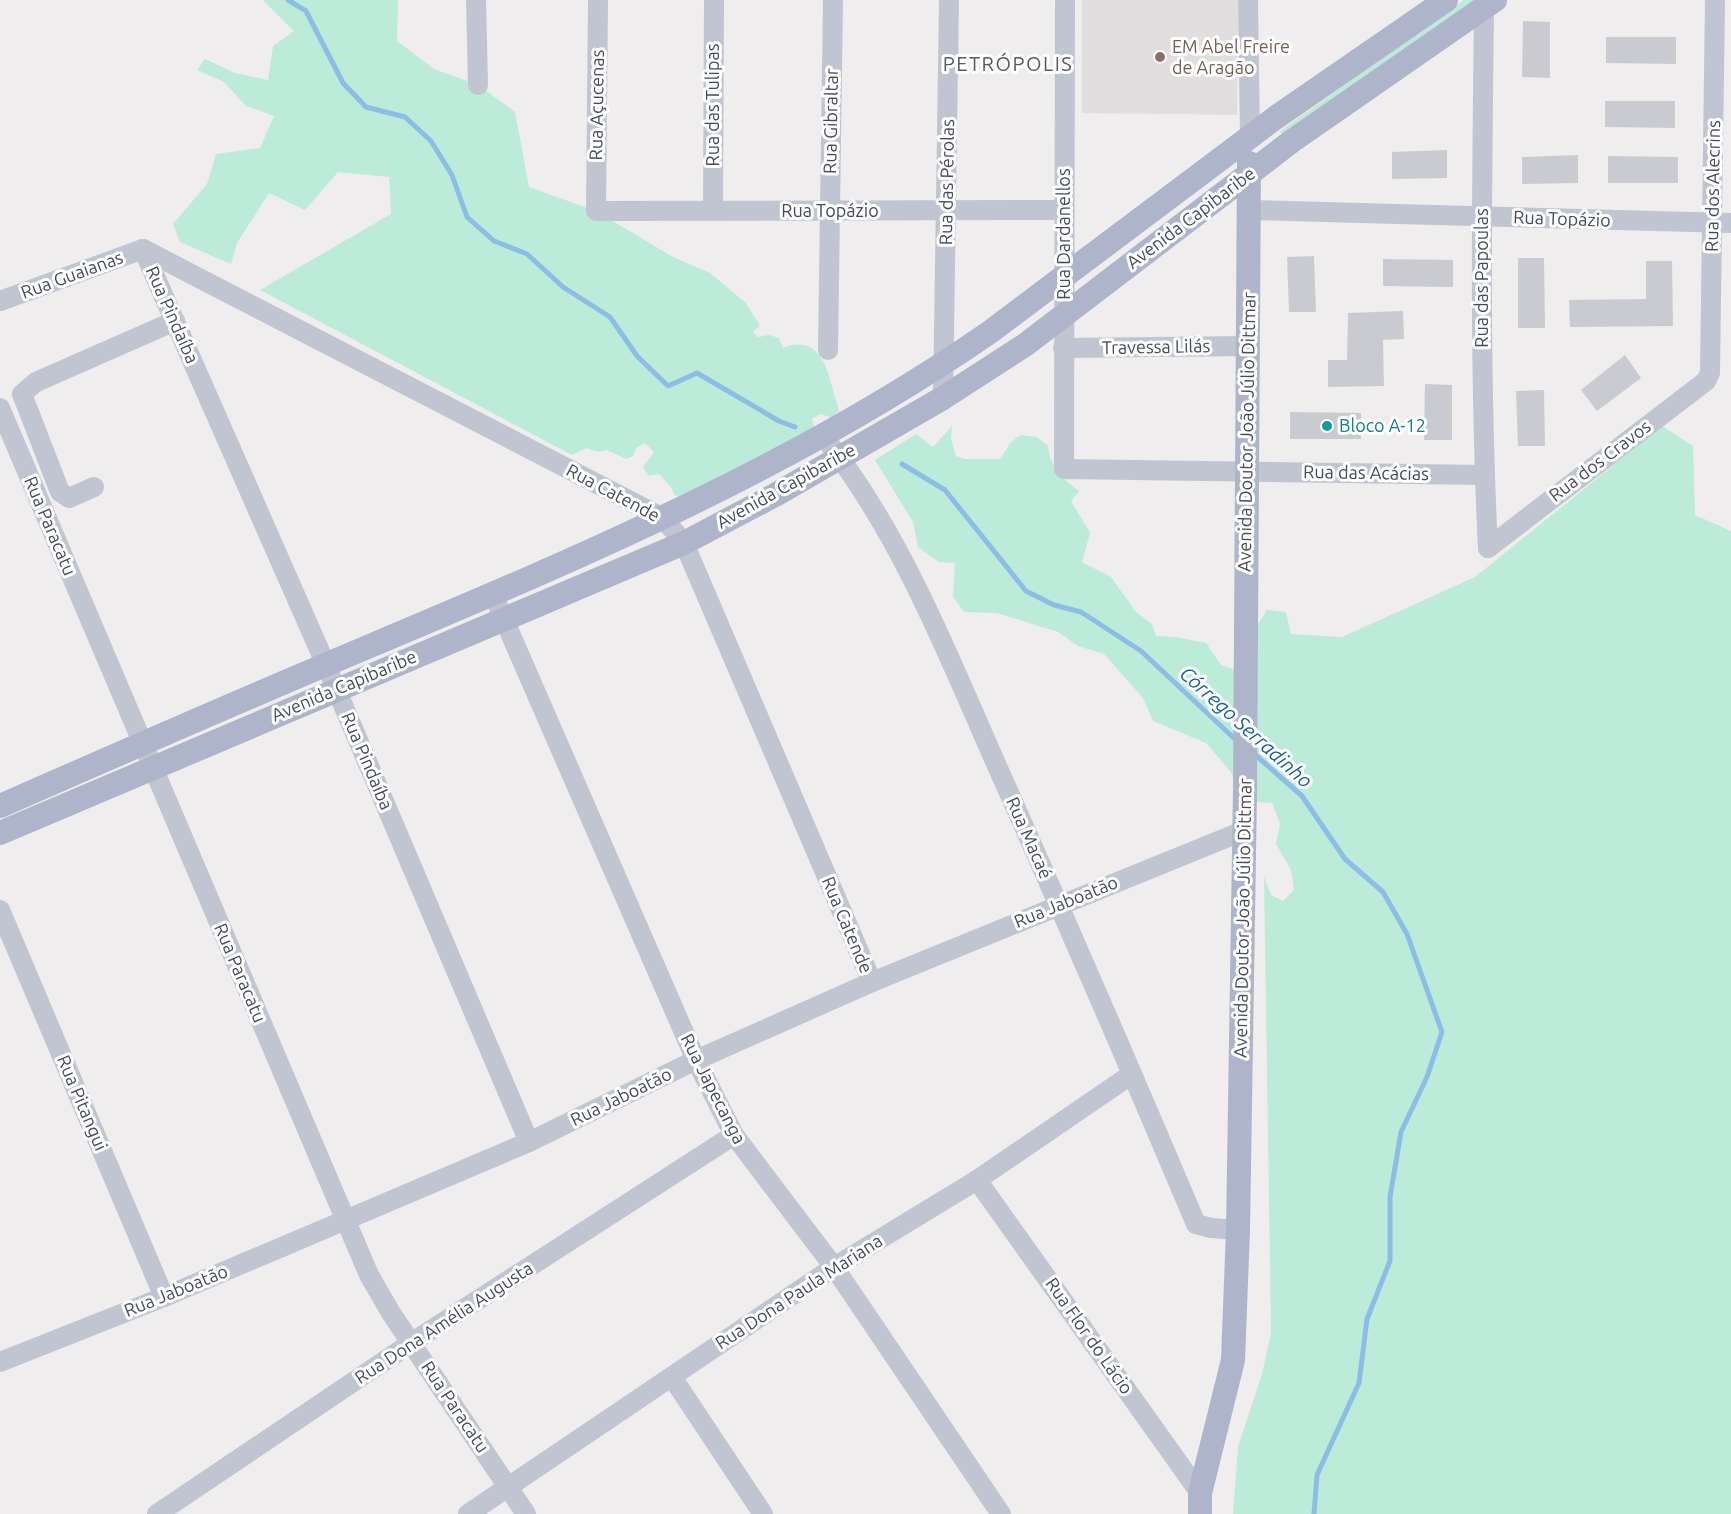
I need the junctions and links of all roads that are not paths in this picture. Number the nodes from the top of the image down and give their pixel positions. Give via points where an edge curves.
1 (476, 0) edge
2 (598, 0) edge
3 (714, 0) edge
4 (833, 0) edge
5 (949, 0) edge
6 (1065, 0) edge
7 (1248, 0) edge
8 (1446, 0) edge
9 (1715, 0) edge
10 (1489, 4) edge
11 (478, 85) dead end
12 (1250, 137) junction
13 (1249, 174) junction
14 (947, 210) junction
15 (1064, 210) junction
16 (1249, 210) junction
17 (596, 211) joint
18 (713, 211) junction
19 (830, 211) junction
20 (1482, 216) junction
21 (1722, 223) edge
22 (143, 249) junction
23 (1064, 278) junction
24 (0, 301) edge
25 (1064, 315) junction
26 (175, 321) junction
27 (1248, 345) junction
28 (1064, 348) junction
29 (828, 350) dead end
30 (945, 363) junction
31 (1710, 373) joint
32 (943, 398) junction
33 (0, 408) edge
34 (824, 437) junction
35 (840, 457) junction
36 (1064, 469) joint
37 (1247, 471) junction
38 (1484, 475) junction
39 (94, 487) dead end
40 (663, 518) junction
41 (684, 543) junction
42 (1488, 548) joint
43 (493, 594) junction
44 (504, 620) junction
45 (326, 664) junction
46 (336, 689) junction
47 (142, 744) junction
48 (153, 768) junction
49 (0, 806) edge
50 (1243, 831) junction
51 (0, 833) edge
52 (1059, 905) junction
53 (0, 910) edge
54 (872, 982) junction
55 (696, 1060) junction
56 (1132, 1074) junction
57 (734, 1135) junction
58 (529, 1142) junction
59 (977, 1180) junction
60 (344, 1220) junction
61 (1238, 1230) junction
62 (834, 1267) junction
63 (164, 1297) junction
64 (411, 1343) junction
65 (0, 1362) edge
66 (672, 1377) junction
67 (508, 1487) junction
68 (1200, 1503) edge
69 (157, 1514) edge
70 (468, 1514) edge
71 (526, 1514) edge
72 (763, 1514) edge
73 (1001, 1514) edge

1 - 11 street
2 - 17 street, Rua Açucenas
3 - 18 street, Rua das Tulipas
4 - 19 street, Rua Gibraltar
5 - 14 street, Rua das Pérolas
6 - 15 street, Rua Dardanellos
7 - 12 street
8 - 12 main road, Avenida Capibaribe
9 - 21 street, Rua dos Alecrins
10 - 13 main road, Avenida Capibaribe
10 - 20 street, Rua das Papoulas
12 - 13 main road, Avenida Doutor João Júlio Dittmar
12 - 23 main road, Avenida Capibaribe
13 - 16 main road, Avenida Doutor João Júlio Dittmar
13 - 25 main road, Avenida Capibaribe
14 - 15 street, Rua Topázio
14 - 19 street, Rua Topázio
14 - 30 street, Rua das Pérolas
15 - 23 street, Rua Dardanellos
16 - 20 street, Rua Topázio
16 - 27 main road, Avenida Doutor João Júlio Dittmar
17 - 18 street, Rua Topázio
18 - 19 street, Rua Topázio
19 - 29 street, Rua Gibraltar
20 - 21 street, Rua Topázio
20 - 38 street, Rua das Papoulas
21 - 31 street, Rua dos Alecrins
22 - 24 street, Rua Guaianas
22 - 26 street, Rua Pindaíba
22 - 40 street, Rua Catende
23 - 25 street, Rua Dardanellos
23 - 30 main road, Avenida Capibaribe
25 - 28 street, Rua Dardanellos
25 - 32 main road, Avenida Capibaribe
26 - 39 street via 36,382 22,394 60,492 69,498
26 - 45 street, Rua Pindaíba
27 - 28 street, Travessa Lilás
27 - 37 main road, Avenida Doutor João Júlio Dittmar
28 - 36 street, Rua Dardanellos
30 - 32 street, Rua das Pérolas
30 - 34 main road, Avenida Capibaribe
31 - 42 street, Rua dos Cravos via 1706,381
32 - 35 main road, Avenida Capibaribe
33 - 47 street, Rua Paracatu
34 - 35 street, Rua Macaé
34 - 40 main road, Avenida Capibaribe
35 - 41 main road, Avenida Capibaribe
35 - 52 street, Rua Macaé via 915,583
36 - 37 street, Rua das Acácias
37 - 38 street, Rua das Acácias
37 - 50 main road, Avenida Doutor João Júlio Dittmar
38 - 42 street, Rua das Papoulas
40 - 41 street, Rua Catende
40 - 43 main road, Avenida Capibaribe
41 - 44 main road, Avenida Capibaribe
41 - 54 street, Rua Catende
43 - 44 street, Rua Japecanga
43 - 45 main road, Avenida Capibaribe
44 - 46 main road, Avenida Capibaribe
44 - 55 street, Rua Japecanga
45 - 46 street, Rua Pindaíba
45 - 47 main road, Avenida Capibaribe
46 - 48 main road, Avenida Capibaribe
46 - 58 street, Rua Pindaíba
47 - 48 street, Rua Paracatu
47 - 49 main road, Avenida Capibaribe
48 - 51 main road, Avenida Capibaribe
48 - 60 street, Rua Paracatu
50 - 52 street, Rua Jaboatão
50 - 61 main road, Avenida Doutor João Júlio Dittmar
52 - 54 street, Rua Jaboatão
52 - 56 street, Rua Macaé
53 - 63 street, Rua Pitangui
54 - 55 street, Rua Jaboatão
55 - 57 street, Rua Japecanga
55 - 58 street, Rua Jaboatão
56 - 59 street, Rua Dona Paula Mariana
56 - 61 street, Rua Macaé via 1196,1224
57 - 62 street, Rua Japecanga
57 - 64 street, Rua Dona Amélia Augusta
58 - 60 street, Rua Jaboatão
59 - 62 street, Rua Dona Paula Mariana
59 - 68 street, Rua Flor do Lácio
60 - 63 street, Rua Jaboatão
60 - 64 street, Rua Paracatu via 369,1275
61 - 68 main road, Avenida Doutor João Júlio Dittmar via 1233,1360
62 - 66 street, Rua Dona Paula Mariana
62 - 73 street, Rua Japecanga
63 - 65 street, Rua Jaboatão
64 - 67 street, Rua Paracatu
64 - 69 street, Rua Dona Amélia Augusta
66 - 67 street, Rua Dona Paula Mariana
66 - 72 street
67 - 70 street, Rua Dona Paula Mariana
67 - 71 street, Rua Paracatu

